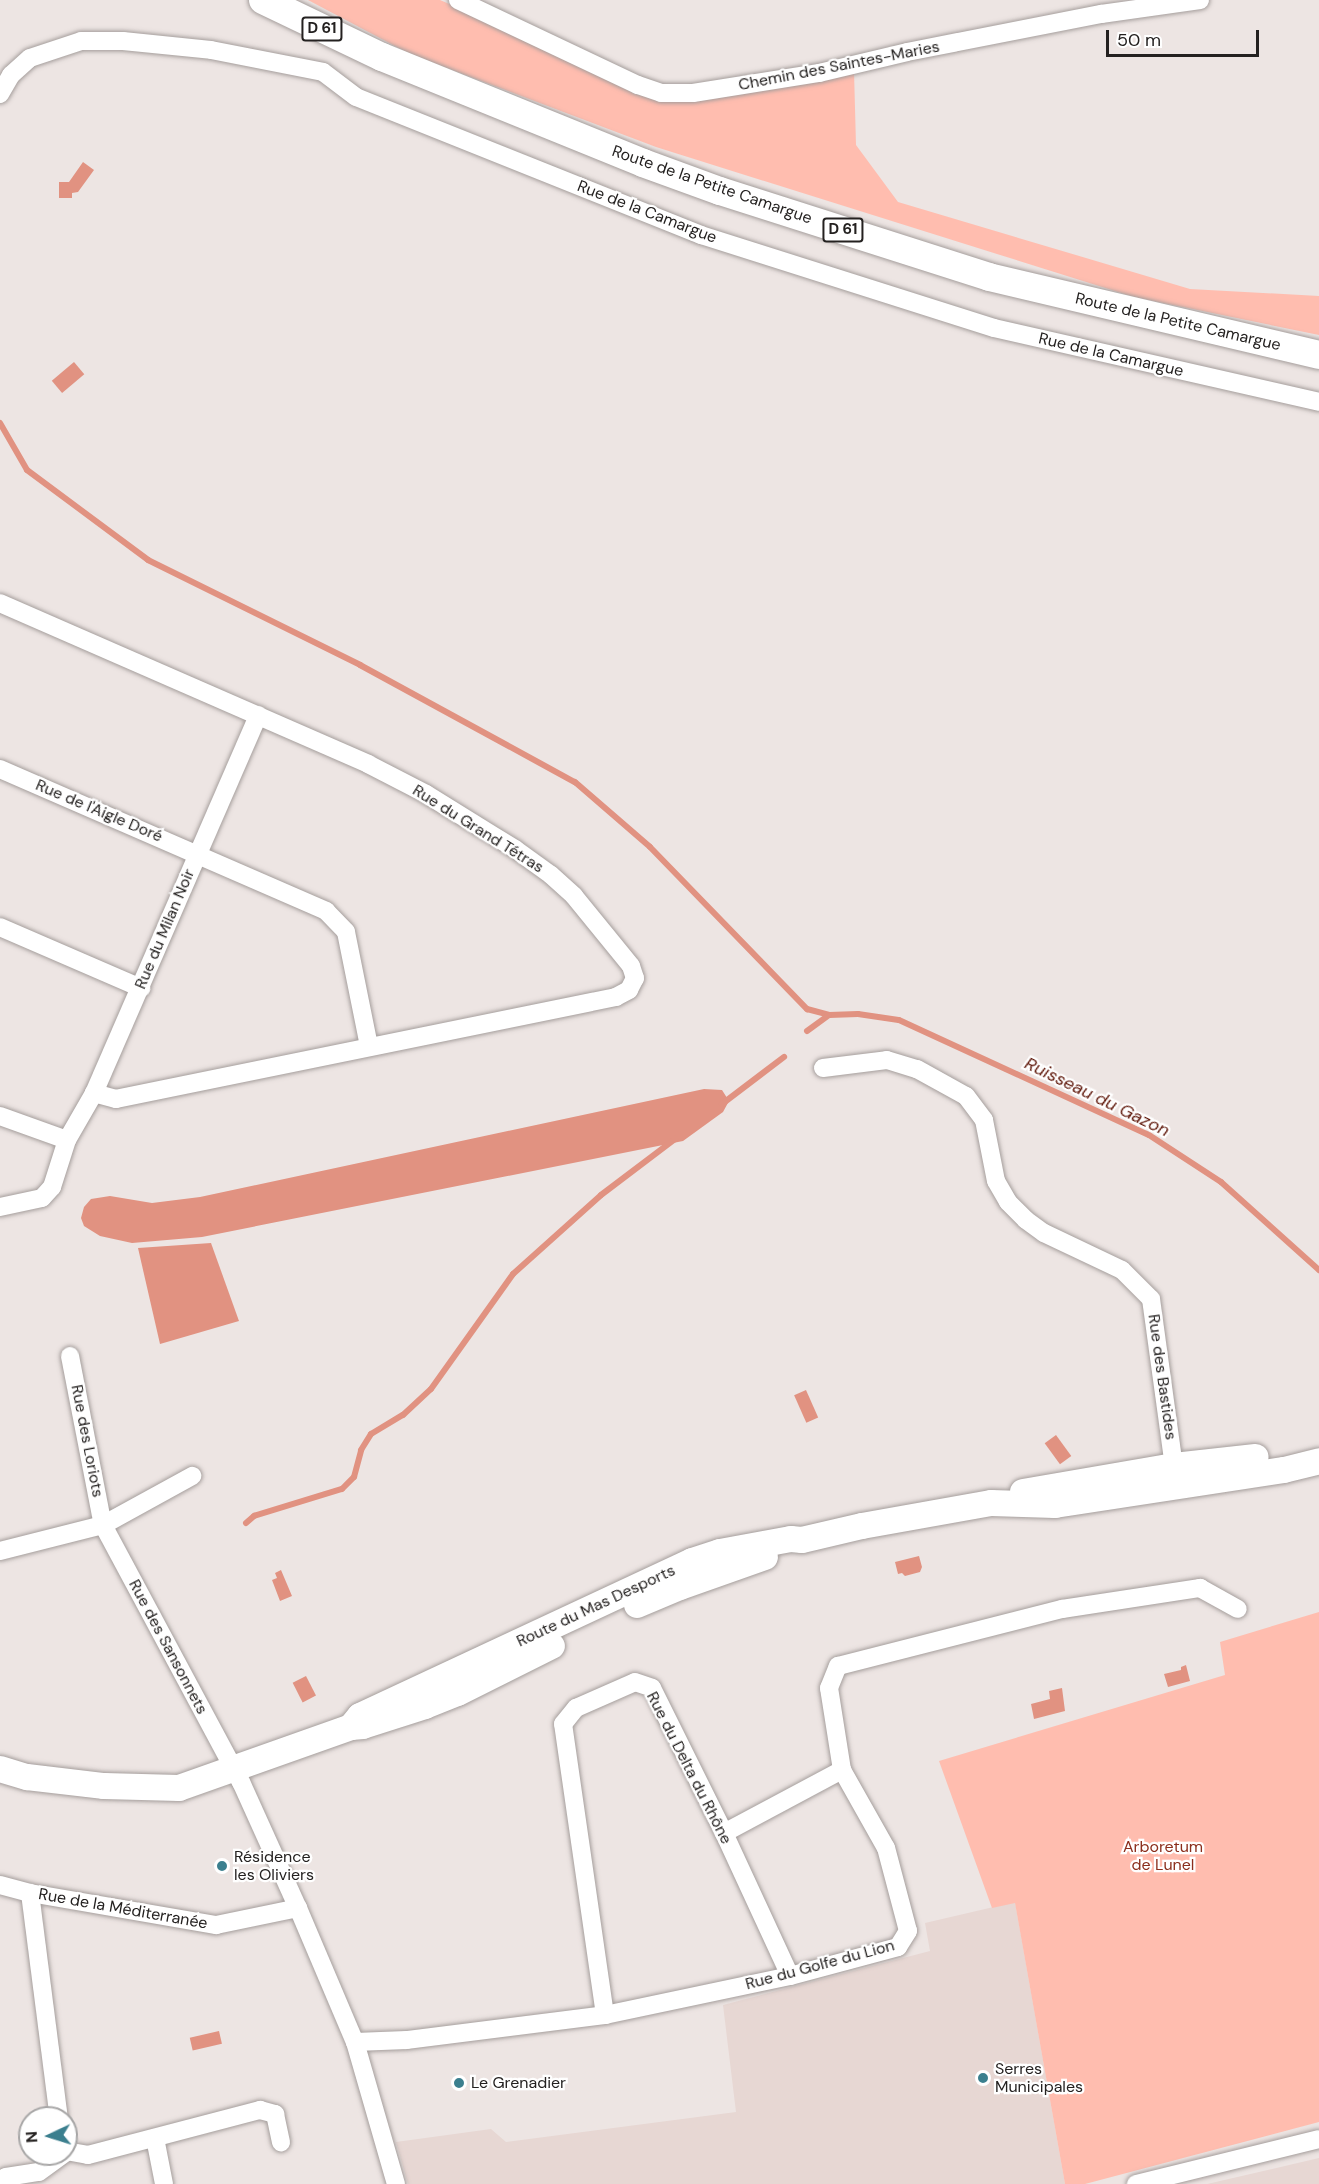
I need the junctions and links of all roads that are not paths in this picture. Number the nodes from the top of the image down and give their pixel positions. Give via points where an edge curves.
1 (263, 0) edge
2 (458, 0) edge
3 (1200, 0) edge
4 (0, 94) edge
5 (1319, 355) edge
6 (1319, 402) edge
7 (0, 603) edge
8 (258, 715) junction
9 (0, 769) edge
10 (198, 853) junction
11 (0, 927) edge
12 (141, 988) junction
13 (369, 1046) junction
14 (823, 1068) dead end
15 (94, 1093) junction
16 (0, 1116) edge
17 (67, 1140) junction
18 (0, 1207) edge
19 (70, 1356) dead end
20 (1319, 1449) edge
21 (1319, 1461) edge
22 (192, 1476) dead end
23 (1175, 1476) junction
24 (103, 1525) junction
25 (0, 1551) edge
26 (1238, 1610) dead end
27 (0, 1769) edge
28 (234, 1769) junction
29 (843, 1770) junction
30 (724, 1833) junction
31 (0, 1885) edge
32 (30, 1893) junction
33 (298, 1908) junction
34 (790, 1976) junction
35 (604, 2015) junction
36 (355, 2042) junction
37 (57, 2106) edge
38 (155, 2138) junction
39 (1319, 2139) edge
40 (281, 2142) dead end
41 (78, 2154) edge
42 (47, 2166) edge
43 (0, 2181) edge
44 (164, 2184) edge
45 (396, 2184) edge
46 (1136, 2184) edge

1 - 5 main road, Route de la Petite Camargue / D 61 via 381,57 720,191 989,277
2 - 3 street, Chemin des Saintes-Maries via 661,93 693,93 819,73 1101,14
4 - 6 street, Rue de la Camargue via 11,75 30,58 81,41 211,50 323,72 356,97 701,235 994,328
7 - 8 street, Rue du Grand Tétras
8 - 10 street, Rue du Milan Noir
8 - 13 street, Rue du Grand Tétras via 378,769 516,849 574,896 631,966 635,978 629,990 616,997
9 - 10 street, Rue de l'Aigle Doré
10 - 12 street, Rue du Milan Noir
10 - 13 street, Rue de l'Aigle Doré via 326,910 346,932
11 - 12 street
12 - 15 street, Rue du Milan Noir
13 - 15 street, Rue du Grand Tétras via 116,1099
14 - 23 street, Rue des Bastides via 887,1060 917,1069 966,1096 984,1120 996,1181 1008,1202 1044,1233 1122,1270 1151,1299
15 - 17 street, Rue du Milan Noir
16 - 17 street
17 - 18 street, Rue du Milan Noir via 57,1176 42,1198
19 - 24 street, Rue des Loriots
20 - 23 street, Route du Mas Desports
21 - 23 street, Route du Mas Desports via 1284,1470
22 - 24 street
23 - 28 street, Route du Mas Desports via 1012,1494 991,1503 791,1539 723,1561 692,1561 480,1672 360,1716 351,1727
24 - 25 street
24 - 28 street, Rue des Sansonnets
26 - 29 street, Rue du Golfe du Lion via 1200,1588 1062,1609 838,1666 829,1688
27 - 28 street, Route du Mas Desports via 27,1777 104,1786 179,1788
28 - 33 street, Rue des Sansonnets
29 - 30 street
29 - 34 street, Rue du Golfe du Lion via 886,1848 908,1931 898,1947
30 - 34 street, Rue du Delta du Rhône
30 - 35 street, Rue du Delta du Rhône via 652,1688 635,1682 576,1708 563,1724
31 - 32 street
32 - 33 street, Rue de la Méditerranée via 216,1925
32 - 37 street, Rue de la Méditerranée
33 - 36 street, Rue des Sansonnets
34 - 35 street, Rue du Golfe du Lion
35 - 36 street, Rue du Golfe du Lion via 407,2040
36 - 45 street, Rue des Sansonnets
38 - 40 street via 260,2110 275,2114
38 - 41 street via 88,2155
38 - 44 street
39 - 46 street
42 - 43 street via 39,2172

